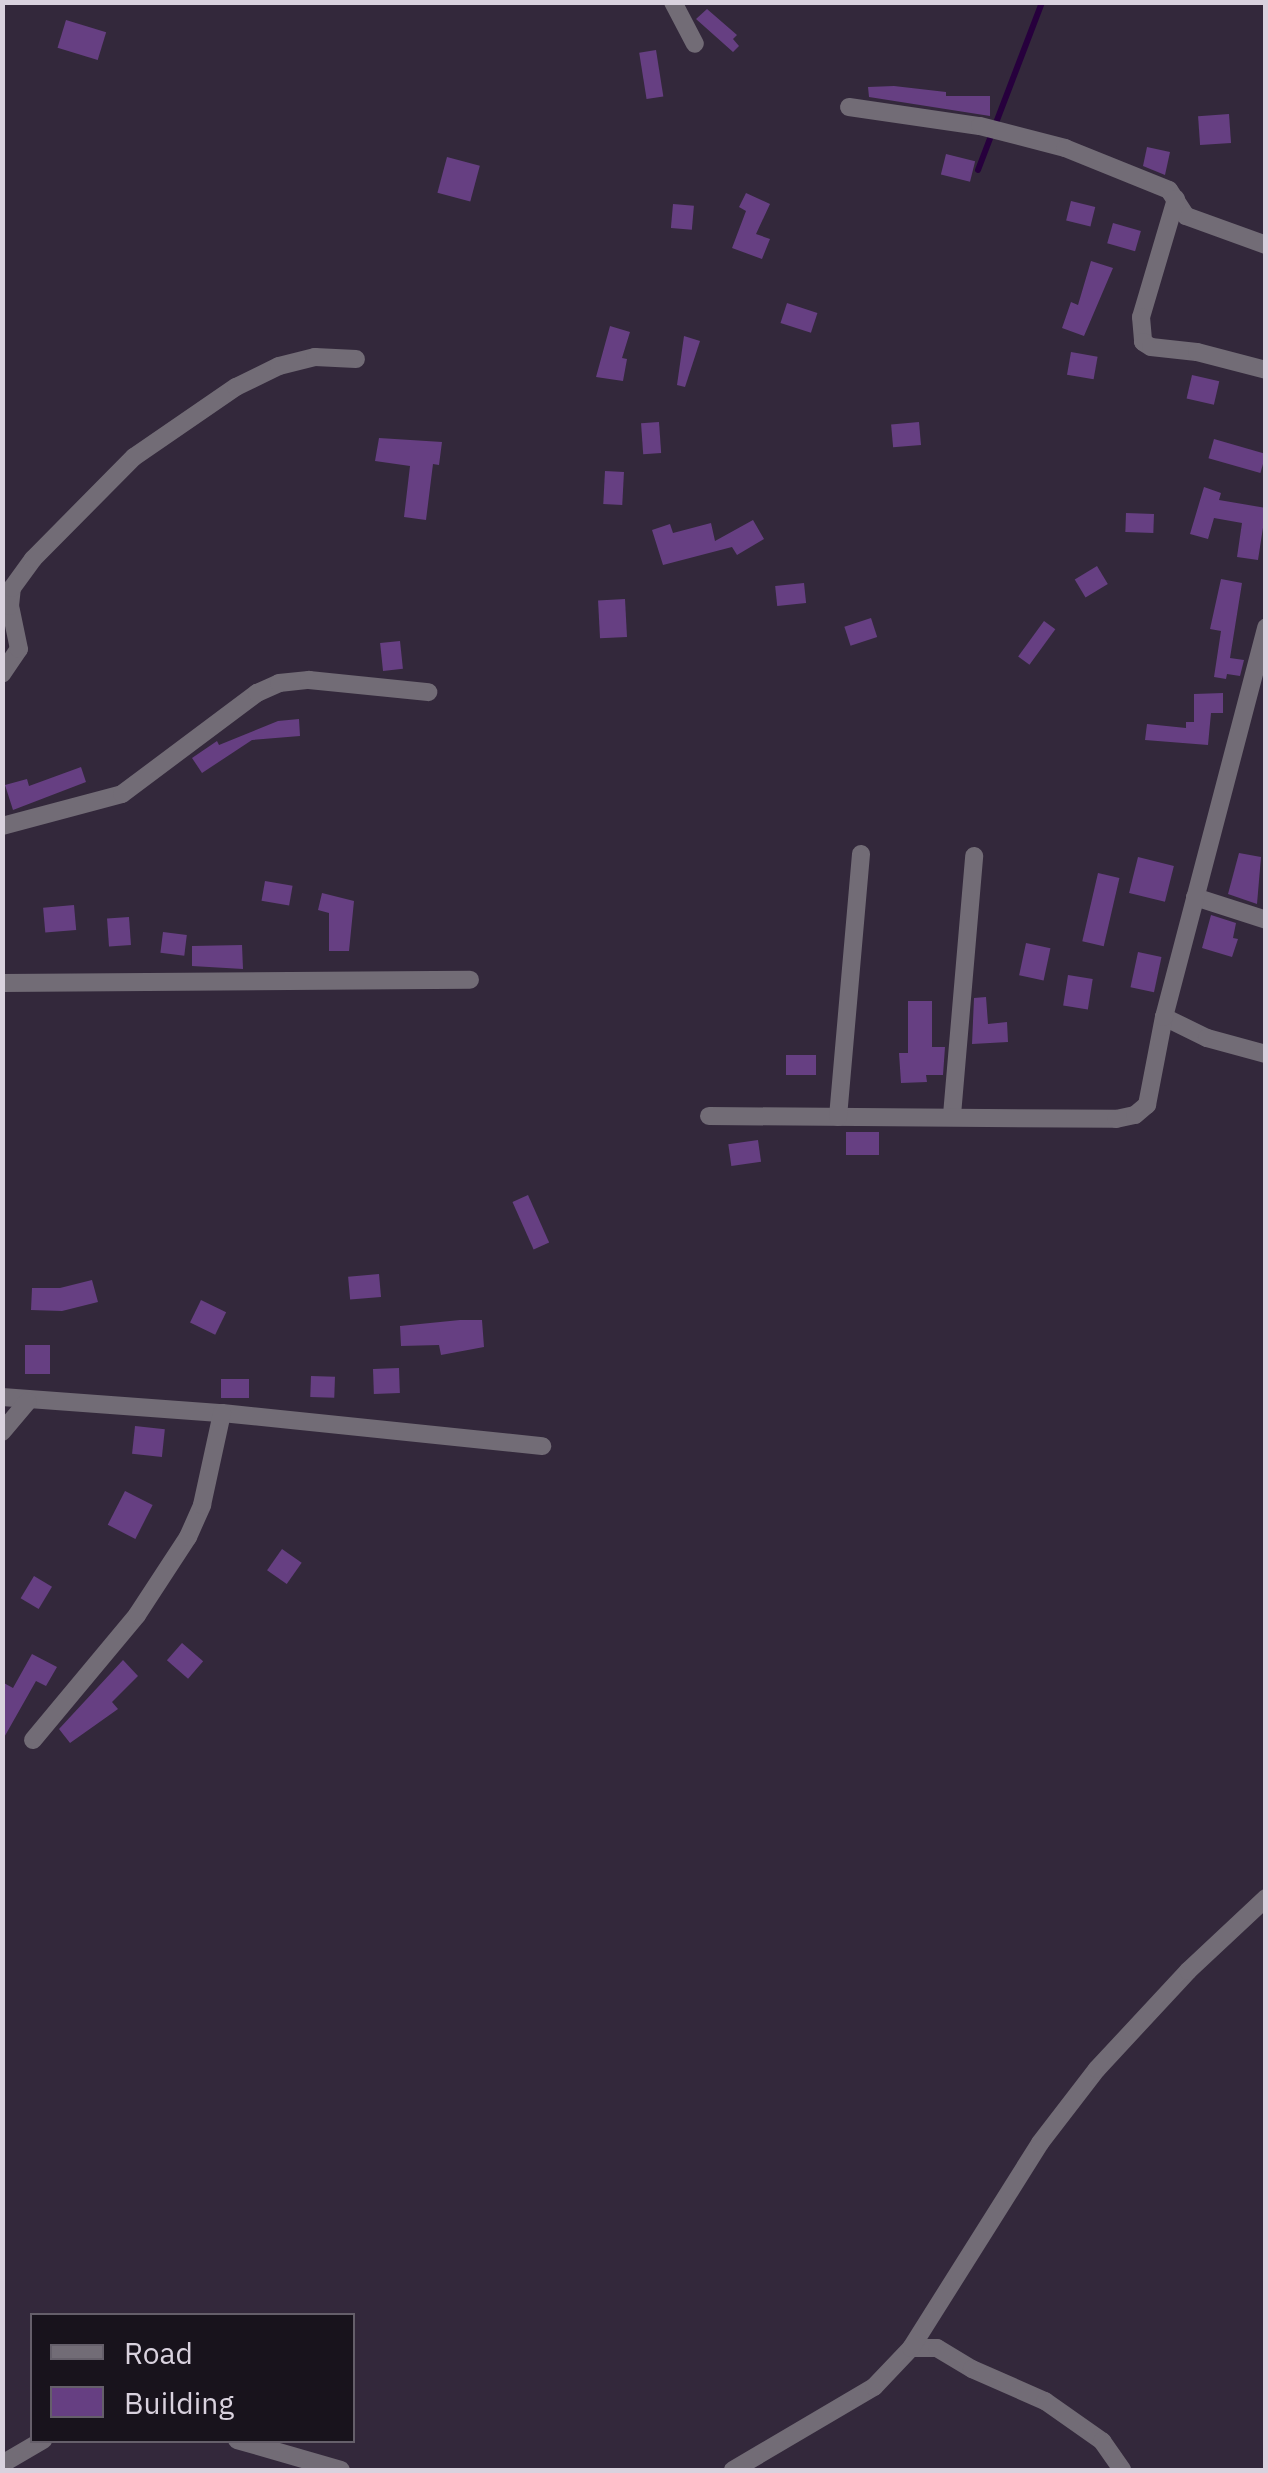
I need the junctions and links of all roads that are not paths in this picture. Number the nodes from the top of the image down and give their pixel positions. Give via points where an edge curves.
1 (673, 2) edge
2 (695, 44) dead end
3 (849, 107) dead end
4 (1176, 199) junction
5 (1266, 244) edge
6 (356, 359) dead end
7 (1266, 370) edge
8 (1266, 627) edge
9 (2, 674) edge
10 (428, 692) dead end
11 (2, 826) edge
12 (861, 854) dead end
13 (974, 856) dead end
14 (1195, 897) junction
15 (1266, 920) edge
16 (470, 980) dead end
17 (2, 983) edge
18 (1164, 1018) junction
19 (1266, 1054) edge
20 (952, 1115) junction
21 (709, 1116) dead end
22 (838, 1117) junction
23 (2, 1398) edge
24 (28, 1400) junction
25 (222, 1413) junction
26 (2, 1432) edge
27 (542, 1446) dead end
28 (33, 1740) dead end
29 (1266, 1898) edge
30 (933, 2316) junction
31 (911, 2348) junction
32 (948, 2352) junction
33 (38, 2443) edge
34 (247, 2443) edge
35 (2, 2464) edge
36 (341, 2470) edge
37 (733, 2470) edge
38 (1122, 2470) edge

1 - 2 street
3 - 4 street via 1028,138 1132,172
4 - 5 street via 1186,216
4 - 7 street via 1141,317 1143,342
6 - 9 street via 315,357 278,366 134,456 12,588 19,648
8 - 14 street
10 - 11 street via 279,682 122,794
12 - 22 street
13 - 20 street
14 - 15 street
14 - 18 street
16 - 17 street
18 - 19 street
18 - 20 street via 1147,1105 1136,1115
20 - 22 street
21 - 22 street
23 - 24 street
24 - 25 street
24 - 26 street
25 - 27 street
25 - 28 street via 202,1505 188,1537 137,1616
29 - 30 street via 1097,2069 1040,2143
30 - 31 street
30 - 32 street
31 - 32 street
31 - 37 street via 874,2387
32 - 38 street via 1078,2421
33 - 35 street
34 - 36 street

